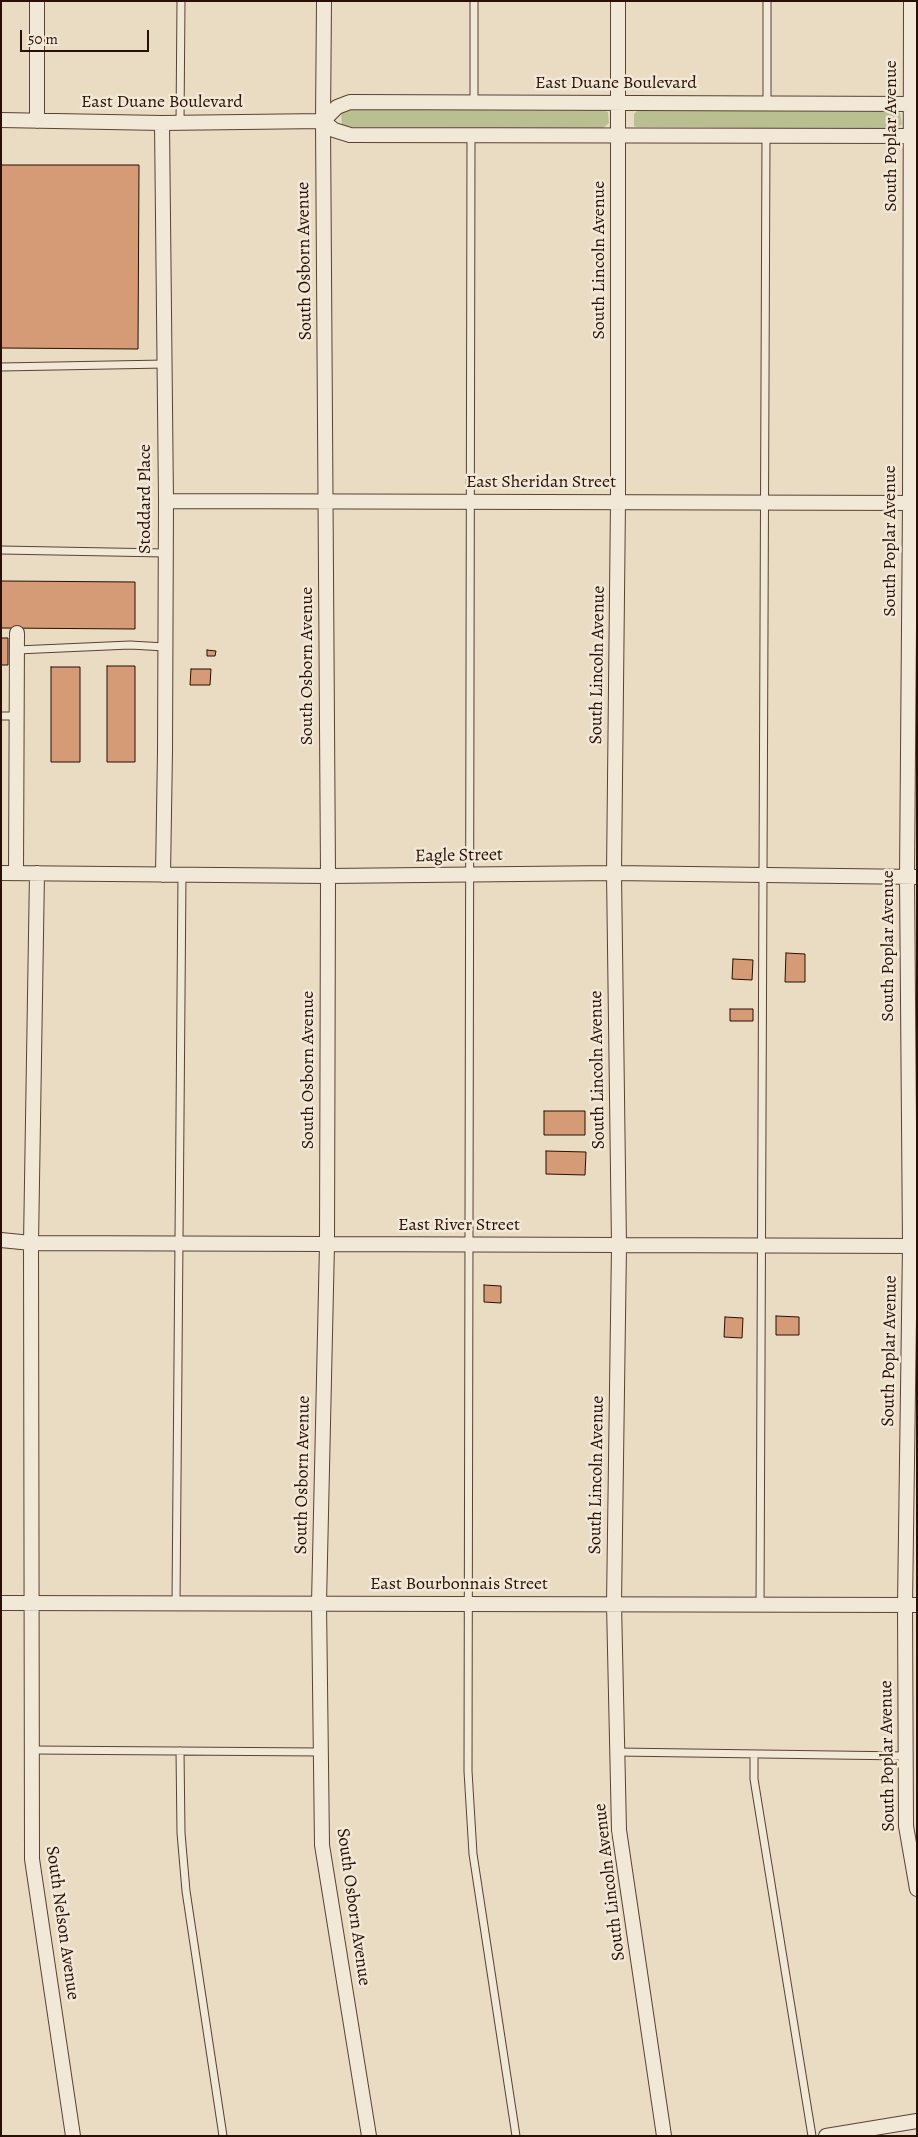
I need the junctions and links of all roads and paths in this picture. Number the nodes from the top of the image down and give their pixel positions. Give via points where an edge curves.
1 (37, 1) edge
2 (181, 1) edge
3 (324, 1) edge
4 (474, 1) edge
5 (618, 1) edge
6 (767, 1) edge
7 (912, 1) edge
8 (474, 102) junction
9 (619, 103) junction
10 (767, 103) junction
11 (914, 104) edge
12 (1, 120) edge
13 (37, 120) junction
14 (323, 121) junction
15 (162, 123) junction
16 (180, 123) junction
17 (471, 135) junction
18 (619, 136) junction
19 (766, 136) junction
20 (914, 136) edge
21 (164, 364) junction
22 (1, 367) edge
23 (166, 501) junction
24 (618, 501) junction
25 (326, 502) junction
26 (471, 502) junction
27 (765, 502) junction
28 (914, 503) edge
29 (1, 550) edge
30 (165, 553) junction
31 (17, 633) dead end
32 (166, 647) junction
33 (17, 650) junction
34 (1, 716) edge
35 (17, 716) junction
36 (614, 872) junction
37 (16, 873) junction
38 (37, 873) junction
39 (1, 874) edge
40 (470, 874) junction
41 (163, 875) junction
42 (182, 875) junction
43 (763, 875) junction
44 (328, 876) junction
45 (912, 877) edge
46 (1, 1240) edge
47 (31, 1243) junction
48 (179, 1244) junction
49 (327, 1244) junction
50 (469, 1245) junction
51 (619, 1246) junction
52 (761, 1246) junction
53 (914, 1246) edge
54 (1, 1603) edge
55 (31, 1603) junction
56 (176, 1603) junction
57 (319, 1604) junction
58 (469, 1604) junction
59 (614, 1604) junction
60 (760, 1605) junction
61 (911, 1605) edge
62 (32, 1750) junction
63 (180, 1751) junction
64 (321, 1752) junction
65 (617, 1752) junction
66 (754, 1754) junction
67 (906, 1756) junction
68 (917, 1890) edge
69 (917, 2121) edge
70 (73, 2136) edge
71 (223, 2136) edge
72 (369, 2136) edge
73 (516, 2136) edge
74 (664, 2136) edge
75 (812, 2136) edge
76 (826, 2136) edge

1 - 13 street
2 - 16 lane
3 - 14 street, South Osborn Avenue
4 - 8 lane
5 - 9 street, South Lincoln Avenue
6 - 10 lane
7 - 11 street, South Poplar Avenue
8 - 9 street, East Duane Boulevard
8 - 14 street, East Duane Boulevard via 350,102 337,107
9 - 10 street, East Duane Boulevard
9 - 18 street, South Lincoln Avenue
10 - 11 street, East Duane Boulevard
11 - 20 street, South Poplar Avenue
12 - 13 street, East Duane Boulevard
13 - 15 street, East Duane Boulevard
14 - 16 street, East Duane Boulevard
14 - 17 street via 334,130 350,135
14 - 25 street, South Osborn Avenue
15 - 16 street, East Duane Boulevard
15 - 21 street, Stoddard Place
17 - 18 street
17 - 26 lane
18 - 19 street
18 - 24 street, South Lincoln Avenue
19 - 20 street
19 - 27 lane
20 - 28 street, South Poplar Avenue
21 - 22 lane
21 - 23 street, Stoddard Place
23 - 25 street, East Sheridan Street
23 - 30 street, Stoddard Place
24 - 26 street, East Sheridan Street
24 - 27 street, East Sheridan Street
24 - 36 street, South Lincoln Avenue
25 - 26 street, East Sheridan Street
25 - 44 street, South Osborn Avenue
26 - 40 lane
27 - 28 street, East Sheridan Street
27 - 43 lane
28 - 45 street, South Poplar Avenue
29 - 30 lane
30 - 32 street, Stoddard Place
31 - 33 street
32 - 33 lane via 130,645
32 - 41 street, Stoddard Place
33 - 35 street
34 - 35 lane
35 - 37 street
36 - 40 street, Eagle Street
36 - 43 street, Eagle Street
36 - 51 street, South Lincoln Avenue
37 - 38 street, Eagle Street
37 - 39 street, Eagle Street
38 - 41 street, Eagle Street
38 - 47 street, South Nelson Avenue
40 - 44 street, Eagle Street
40 - 50 lane
41 - 42 street, Eagle Street
42 - 44 street, Eagle Street
42 - 48 lane
43 - 45 street, Eagle Street
43 - 52 lane
44 - 49 street, South Osborn Avenue
45 - 53 street, South Poplar Avenue
46 - 47 street, East River Street
47 - 48 street, East River Street
47 - 55 street, South Nelson Avenue
48 - 49 street, East River Street
48 - 56 lane
49 - 50 street, East River Street
49 - 57 street, South Osborn Avenue
50 - 51 street, East River Street
50 - 58 lane
51 - 52 street, East River Street
51 - 59 street, South Lincoln Avenue
52 - 53 street, East River Street
52 - 60 lane
53 - 61 street, South Poplar Avenue
54 - 55 street, East Bourbonnais Street
55 - 56 street, East Bourbonnais Street
55 - 62 street, South Nelson Avenue
56 - 57 street, East Bourbonnais Street
57 - 58 street, East Bourbonnais Street
57 - 64 street, South Osborn Avenue
58 - 59 street, East Bourbonnais Street
58 - 73 lane via 468,1771 473,1854
59 - 60 street, East Bourbonnais Street
59 - 65 street, South Lincoln Avenue
60 - 61 street, East Bourbonnais Street
61 - 67 street, South Poplar Avenue
62 - 63 lane
62 - 70 street, South Nelson Avenue via 32,1859
63 - 64 lane
63 - 71 lane via 185,1882
64 - 72 street, South Osborn Avenue via 322,1845
65 - 66 lane
65 - 74 street, South Lincoln Avenue via 619,1830
66 - 67 lane
66 - 75 lane via 754,1779
67 - 68 street, South Poplar Avenue via 906,1826
69 - 76 street

